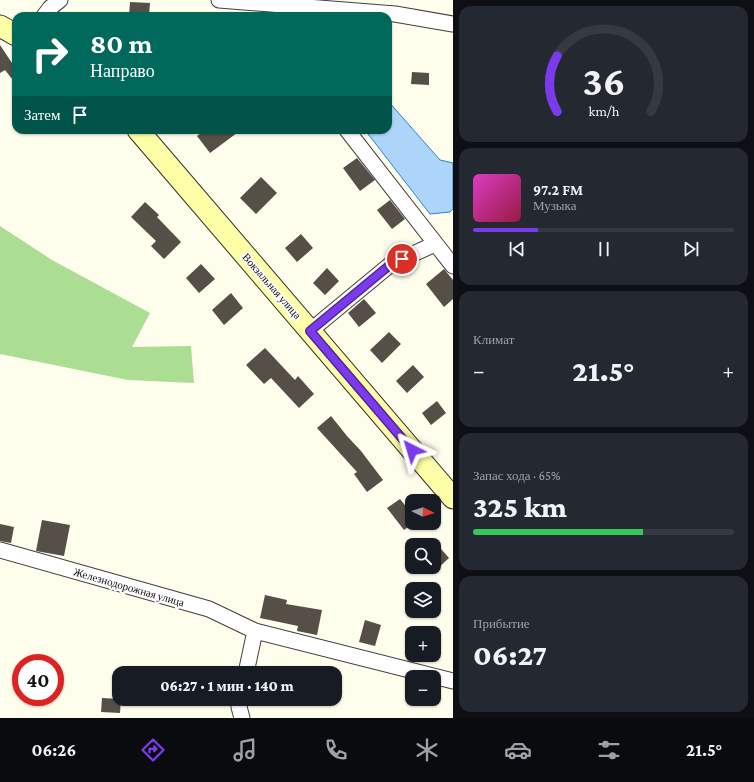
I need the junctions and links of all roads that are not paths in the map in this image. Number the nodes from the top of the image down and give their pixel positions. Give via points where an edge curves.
1 (60, 0) edge
2 (219, 0) edge
3 (47, 12) edge
4 (370, 12) edge
5 (392, 14) edge
6 (453, 24) edge
7 (0, 26) edge
8 (12, 32) edge
9 (141, 134) edge
10 (350, 134) edge
11 (435, 244) junction
12 (453, 266) edge
13 (310, 331) junction
14 (453, 498) edge
15 (0, 550) edge
16 (255, 631) junction
17 (248, 666) edge
18 (453, 681) edge
19 (240, 706) edge
20 (242, 718) edge

1 - 3 street
2 - 4 street
5 - 6 street
7 - 8 street
9 - 13 street, Вокзальная улица
10 - 11 street
11 - 12 street
11 - 13 street via 391,264
13 - 14 street, Вокзальная улица
15 - 16 street, Железнодорожная улица via 209,609
16 - 17 street
16 - 18 street, Железнодорожная улица
19 - 20 street

